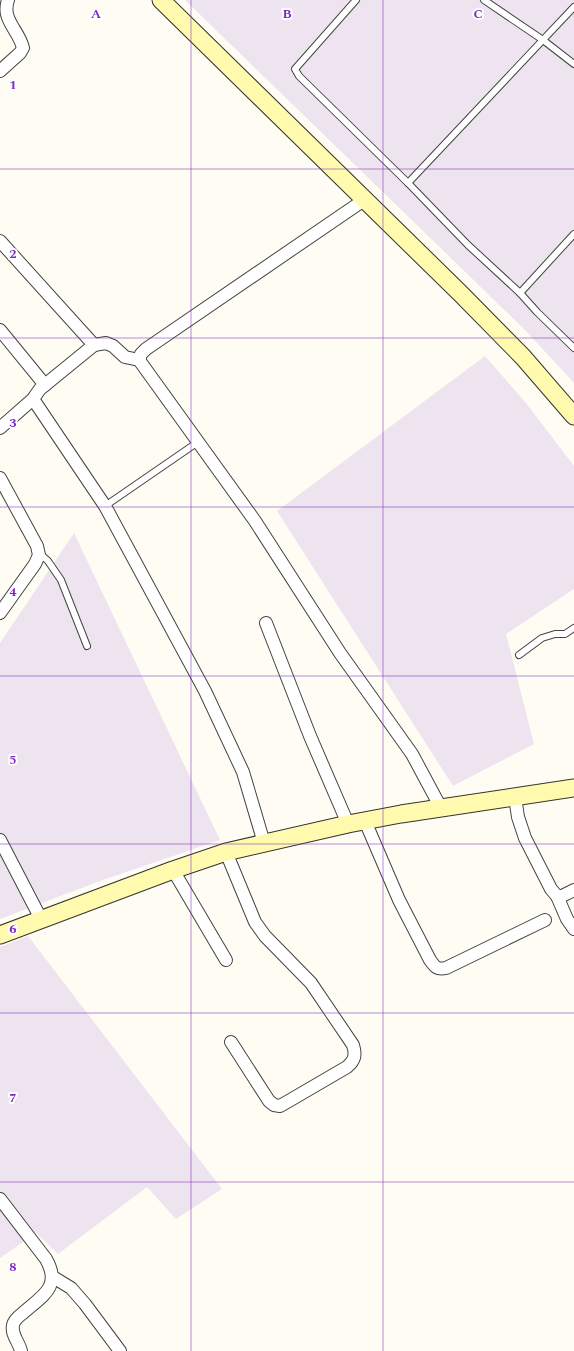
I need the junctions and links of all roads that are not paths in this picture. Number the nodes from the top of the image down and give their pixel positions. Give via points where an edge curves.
1 (8, 0) edge
2 (356, 0) edge
3 (484, 0) edge
4 (165, 2) edge
5 (574, 7) edge
6 (3, 15) edge
7 (543, 40) junction
8 (574, 64) edge
9 (0, 71) edge
10 (408, 183) junction
11 (364, 200) junction
12 (574, 234) edge
13 (0, 241) edge
14 (520, 293) junction
15 (0, 330) edge
16 (94, 345) junction
17 (574, 348) edge
18 (139, 360) junction
19 (45, 385) junction
20 (33, 399) junction
21 (574, 416) edge
22 (0, 428) edge
23 (198, 442) junction
24 (0, 478) edge
25 (105, 506) junction
26 (39, 553) junction
27 (1, 608) edge
28 (266, 623) dead end
29 (574, 628) edge
30 (87, 646) dead end
31 (518, 655) dead end
32 (574, 788) edge
33 (515, 797) junction
34 (441, 808) junction
35 (365, 821) junction
36 (348, 824) junction
37 (0, 840) edge
38 (264, 843) junction
39 (226, 852) junction
40 (173, 870) junction
41 (574, 890) edge
42 (557, 896) junction
43 (41, 919) junction
44 (545, 920) dead end
45 (574, 929) edge
46 (0, 935) edge
47 (226, 960) dead end
48 (231, 1042) dead end
49 (0, 1199) edge
50 (53, 1277) junction
51 (21, 1351) edge
52 (120, 1351) edge

1 - 6 street
2 - 10 lane via 295,69 299,76
3 - 7 lane
4 - 11 street
5 - 7 lane
6 - 9 street via 23,48
7 - 8 lane
7 - 10 lane
10 - 14 lane via 468,245
11 - 18 street via 146,349
11 - 21 street via 523,357
12 - 14 lane
13 - 16 street
14 - 17 lane
15 - 19 street
16 - 18 street via 106,343 125,357
16 - 19 street
18 - 23 street
19 - 20 street
20 - 22 street
20 - 25 street
23 - 25 lane
23 - 34 street via 255,520 340,653 412,754
24 - 26 street
25 - 38 street via 208,697 243,772
26 - 27 street via 35,564
26 - 30 lane via 61,580
28 - 36 street
29 - 31 lane via 565,634 546,636
32 - 33 street
33 - 34 street
33 - 42 street via 525,838
34 - 35 street
35 - 36 street
35 - 44 street via 399,900 436,968 446,968
36 - 38 street
37 - 43 street
38 - 39 street
39 - 40 street
39 - 48 street via 256,922 265,936 312,983 356,1053 348,1067 280,1106 269,1101
40 - 43 street
40 - 47 street
41 - 42 street
42 - 45 street
43 - 46 street
49 - 50 street via 46,1259
50 - 51 street via 50,1289 13,1324 13,1332
50 - 52 street via 71,1288

